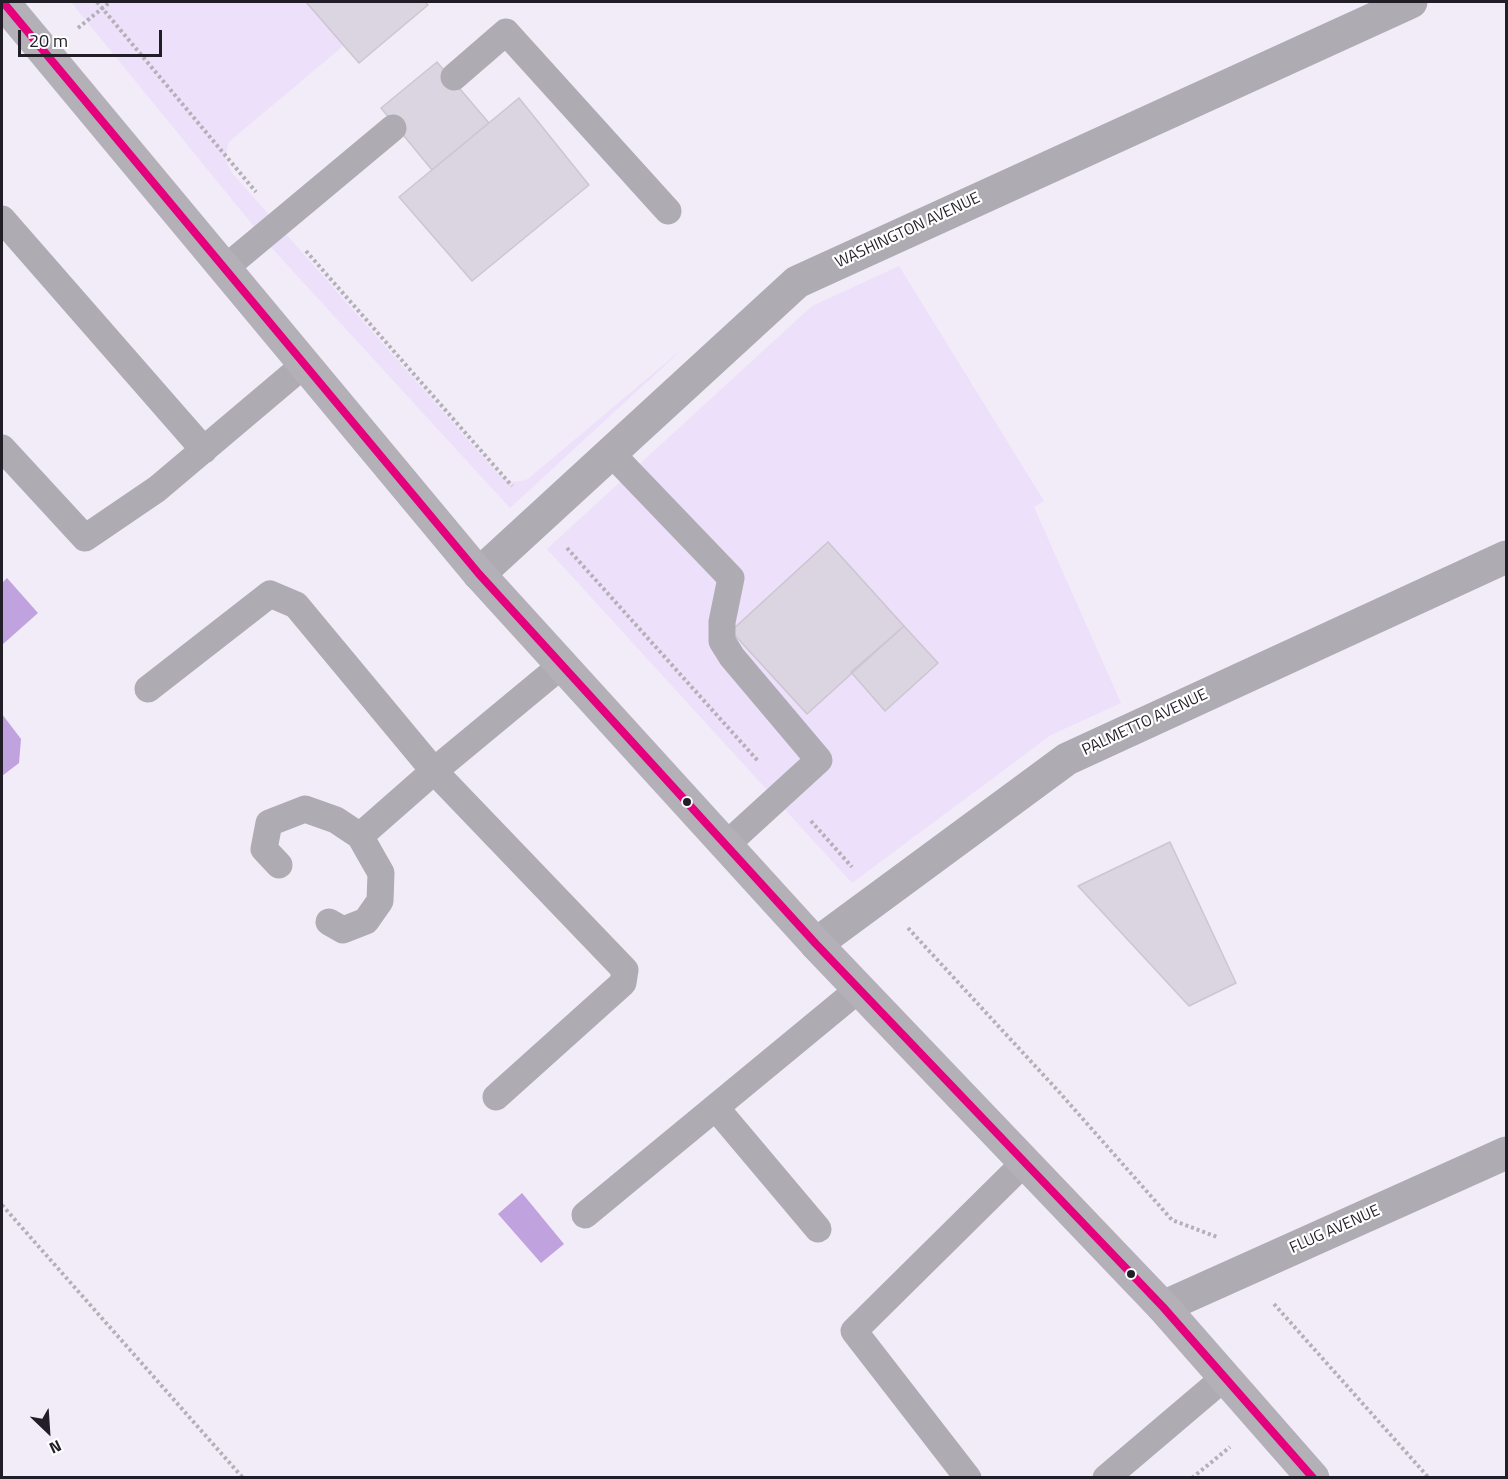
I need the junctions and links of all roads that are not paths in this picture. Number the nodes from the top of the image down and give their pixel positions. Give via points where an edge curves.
1 (3, 2) edge
2 (1411, 2) edge
3 (454, 77) dead end
4 (393, 128) dead end
5 (668, 211) dead end
6 (2, 219) edge
7 (224, 269) junction
8 (304, 364) junction
9 (2, 448) edge
10 (204, 450) junction
11 (611, 453) junction
12 (1506, 557) edge
13 (479, 574) junction
14 (562, 665) junction
15 (148, 689) dead end
16 (434, 771) junction
17 (360, 836) junction
18 (726, 844) junction
19 (279, 864) dead end
20 (329, 922) dead end
21 (816, 944) junction
22 (859, 989) junction
23 (496, 1097) dead end
24 (716, 1108) junction
25 (1506, 1153) edge
26 (1025, 1162) junction
27 (585, 1215) dead end
28 (818, 1229) dead end
29 (1163, 1307) junction
30 (1225, 1377) junction
31 (968, 1478) edge
32 (1106, 1478) edge
33 (1313, 1478) edge

1 - 7 main road
2 - 11 street, WASHINGTON AVENUE via 797,282
3 - 5 lane via 506,32
4 - 7 lane
6 - 10 lane
7 - 8 main road
8 - 10 lane
8 - 13 main road
9 - 10 lane via 85,538 157,489
11 - 13 street, WASHINGTON AVENUE
11 - 18 lane via 731,578 722,641 819,760
12 - 21 street, PALMETTO AVENUE via 1067,759
13 - 14 main road
14 - 16 lane
14 - 18 main road
15 - 16 lane via 270,594 296,605
16 - 17 lane
16 - 23 lane via 625,970 623,983
17 - 19 lane via 336,820 305,809 269,823 264,849
17 - 20 lane via 381,873 380,901 366,921 343,930
18 - 21 main road
21 - 22 main road
22 - 24 lane
22 - 26 main road
24 - 27 lane
24 - 28 lane
25 - 29 street, FLUG AVENUE
26 - 29 main road
26 - 31 lane via 854,1330
29 - 30 main road
30 - 32 lane
30 - 33 main road

